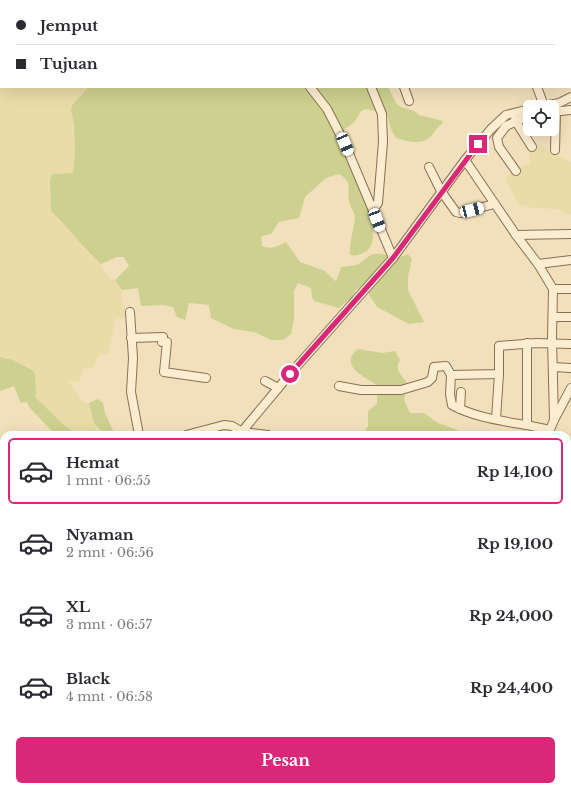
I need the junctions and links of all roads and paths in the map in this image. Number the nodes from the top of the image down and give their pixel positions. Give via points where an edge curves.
1 (311, 88) edge
2 (371, 88) edge
3 (404, 88) edge
4 (537, 88) edge
5 (571, 97) edge
6 (540, 100) edge
7 (409, 101) dead end
8 (559, 103) edge
9 (571, 110) edge
10 (523, 111) edge
11 (559, 111) edge
12 (523, 118) edge
13 (516, 120) junction
14 (555, 136) edge
15 (532, 147) dead end
16 (555, 150) dead end
17 (464, 160) junction
18 (430, 167) dead end
19 (516, 171) dead end
20 (441, 192) junction
21 (494, 204) junction
22 (373, 210) junction
23 (571, 234) edge
24 (516, 235) junction
25 (393, 258) junction
26 (571, 260) edge
27 (538, 264) junction
28 (553, 289) junction
29 (571, 289) edge
30 (130, 312) dead end
31 (554, 317) junction
32 (571, 317) edge
33 (131, 338) junction
34 (527, 343) junction
35 (553, 344) junction
36 (571, 344) edge
37 (553, 368) junction
38 (571, 368) edge
39 (498, 374) junction
40 (451, 375) junction
41 (206, 378) dead end
42 (265, 381) dead end
43 (339, 386) dead end
44 (278, 388) junction
45 (571, 388) edge
46 (461, 392) dead end
47 (460, 409) junction
48 (496, 419) junction
49 (554, 420) junction
50 (527, 424) junction
51 (138, 431) edge
52 (201, 431) edge
53 (238, 431) edge
54 (243, 431) edge
55 (544, 431) edge
56 (550, 431) edge

1 - 22 street via 327,109 345,144
2 - 22 street via 382,114 383,132 378,203
3 - 7 street
4 - 6 street
5 - 8 street
9 - 11 street
10 - 17 street via 502,119
12 - 13 street
13 - 15 street
13 - 19 street via 498,134 496,141
14 - 16 street
17 - 20 street
17 - 21 street
18 - 20 street
20 - 21 street via 458,213
20 - 25 street
21 - 24 street
22 - 25 street
23 - 24 street
24 - 27 street
25 - 44 street
26 - 27 street
27 - 28 street
28 - 29 street
28 - 31 street
30 - 33 street
31 - 32 street
31 - 35 street
33 - 41 street via 163,337 162,342 167,342 164,372
33 - 51 street via 131,392
34 - 35 street
34 - 39 street via 498,346
34 - 50 street
35 - 36 street
35 - 37 street
37 - 38 street
37 - 49 street
39 - 40 street
39 - 48 street
40 - 43 street via 446,366 434,367 432,378 428,382 400,390 361,390
40 - 47 street via 450,402
42 - 44 street
44 - 54 street
45 - 49 street
46 - 47 street
47 - 48 street
48 - 50 street
49 - 56 street
50 - 55 street
52 - 53 street via 224,425 232,426

